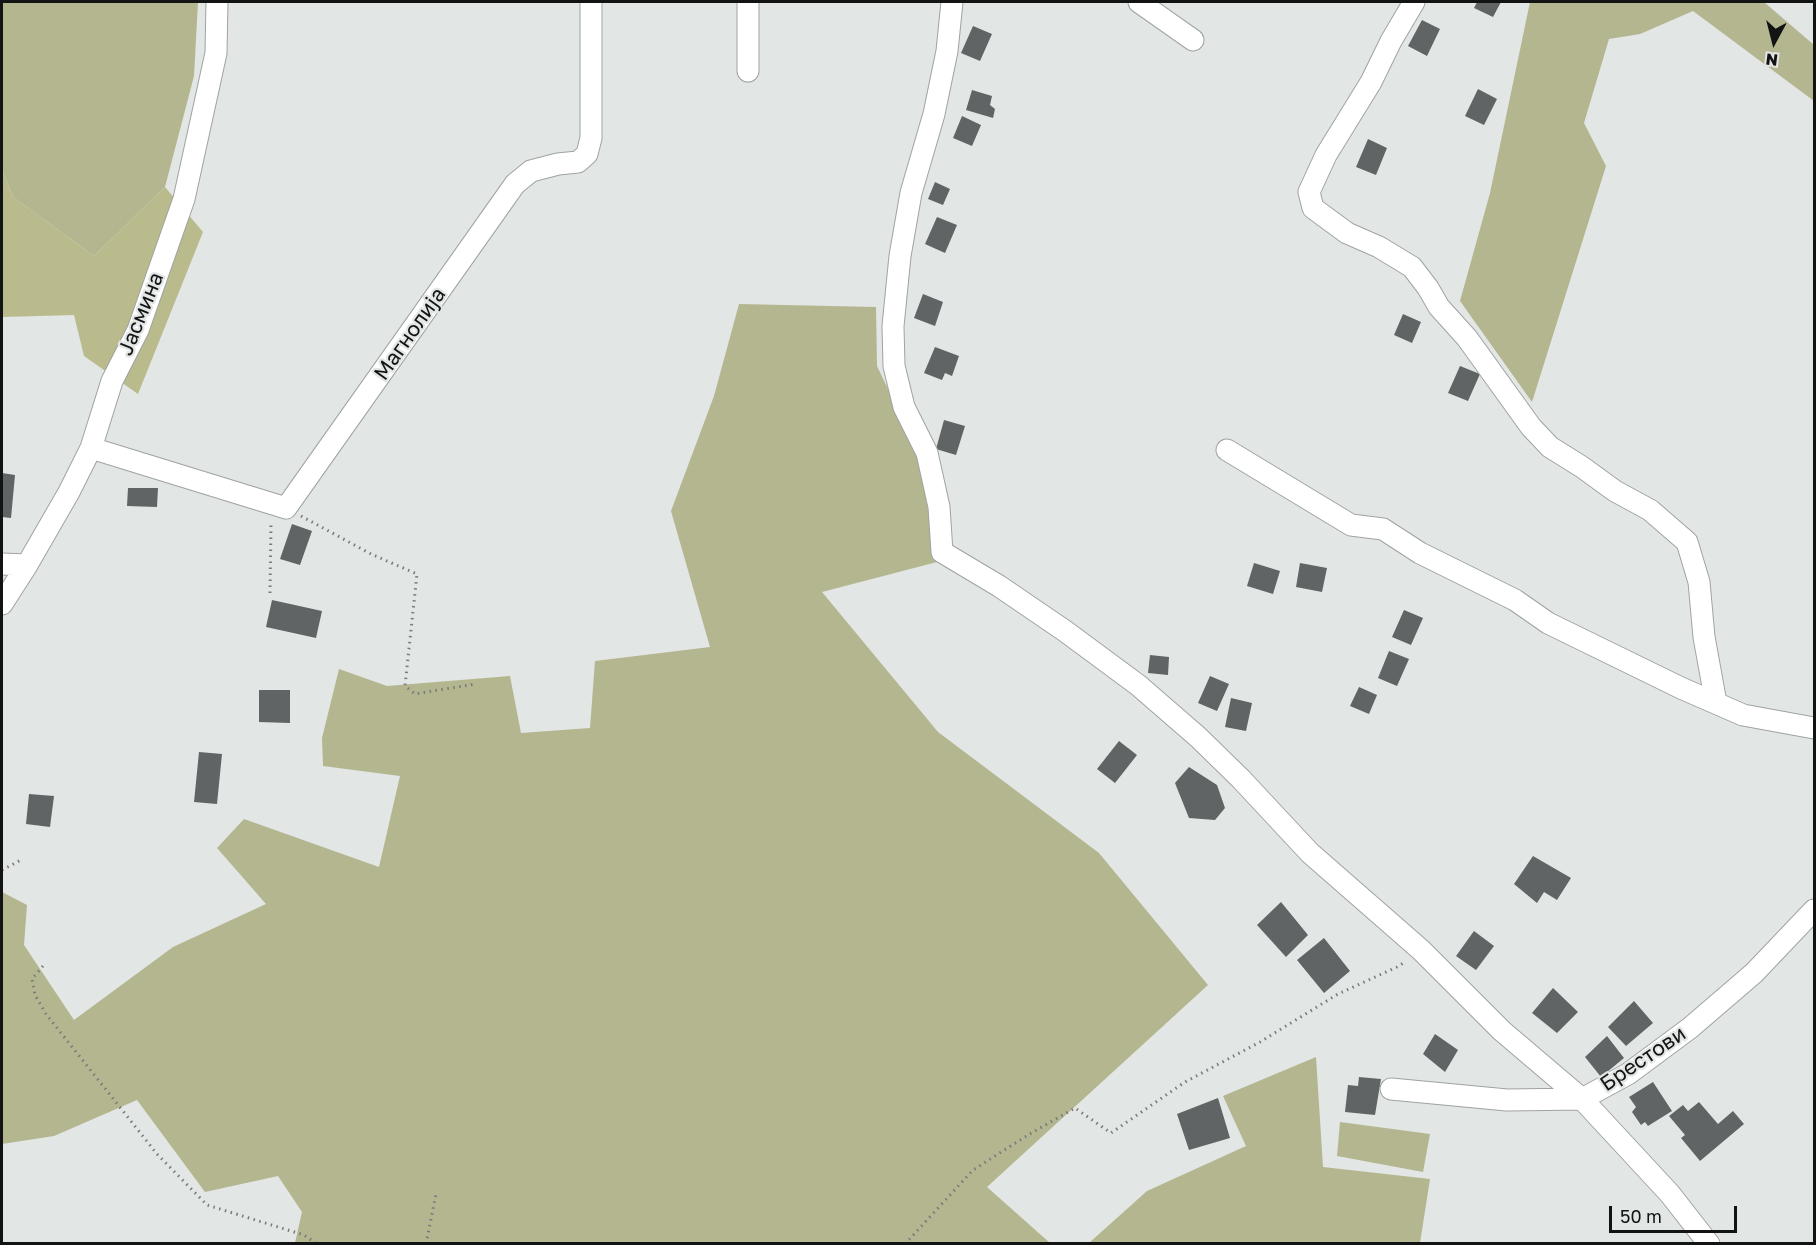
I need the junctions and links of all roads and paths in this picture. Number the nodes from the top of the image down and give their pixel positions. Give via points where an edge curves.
1 (217, 2) edge
2 (591, 2) edge
3 (748, 2) edge
4 (952, 2) edge
5 (1138, 2) edge
6 (1414, 2) edge
7 (1193, 40) dead end
8 (748, 71) dead end
9 (91, 448) junction
10 (1227, 450) dead end
11 (279, 506) junction
12 (2, 564) edge
13 (27, 565) junction
14 (270, 593) dead end
15 (2, 604) edge
16 (475, 684) dead end
17 (1716, 703) junction
18 (1815, 728) edge
19 (24, 859) dead end
20 (2, 870) edge
21 (1815, 910) edge
22 (1421, 950) junction
23 (43, 966) dead end
24 (1391, 1089) dead end
25 (1582, 1099) junction
26 (436, 1194) dead end
27 (317, 1244) edge
28 (426, 1244) edge
29 (905, 1244) edge
30 (1709, 1244) edge

1 - 9 street, Јасмина via 216,53 184,199 138,330 112,381
2 - 11 street, Магнолија via 591,138 587,154 578,162 531,171 515,184
3 - 8 street
4 - 22 street via 934,114 909,203 893,326 894,366 904,407 927,453 939,507 942,552 999,586 1138,685 1233,771 1310,853
5 - 7 street
6 - 17 street via 1326,155 1310,192 1313,208 1347,233 1412,267 1550,447 1650,510 1687,542 1700,582 1704,638
9 - 11 street
9 - 13 street, Јасмина
10 - 17 street via 1351,525 1383,529 1420,553 1515,600 1548,623
11 - 14 path
11 - 16 path via 417,574 405,686 415,694
12 - 13 street
13 - 15 street, Јасмина
17 - 18 street via 1743,714
19 - 20 path
21 - 25 street, Брестови via 1754,973 1690,1028 1628,1074
22 - 25 street via 1502,1031
22 - 29 path via 1397,967 1338,994 1185,1082 1111,1133 1074,1108 1065,1113 973,1170
23 - 27 path via 32,979 35,995 46,1014 157,1154 207,1205 304,1235
24 - 25 street, Брестови via 1507,1100
25 - 30 street via 1670,1194
26 - 28 path

